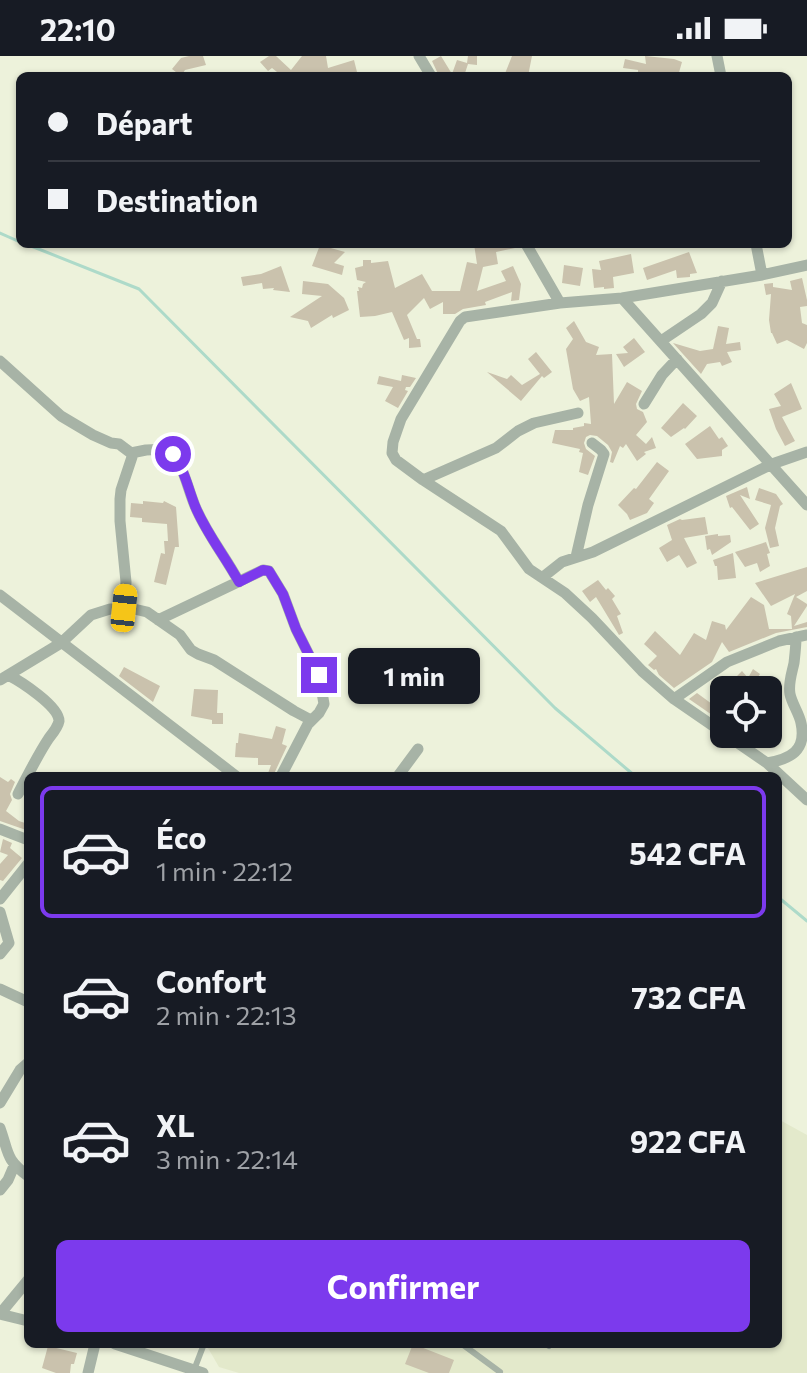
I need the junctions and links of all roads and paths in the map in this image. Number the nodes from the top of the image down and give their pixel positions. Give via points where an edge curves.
1 (528, 248) edge
2 (757, 248) edge
3 (807, 265) edge
4 (762, 275) junction
5 (722, 281) junction
6 (622, 298) junction
7 (560, 303) junction
8 (661, 341) junction
9 (677, 359) junction
10 (0, 361) edge
11 (644, 404) dead end
12 (578, 413) dead end
13 (592, 443) dead end
14 (807, 452) edge
15 (131, 453) junction
16 (772, 464) junction
17 (423, 480) junction
18 (807, 505) edge
19 (576, 557) junction
20 (543, 577) junction
21 (239, 582) junction
22 (0, 595) edge
23 (124, 608) junction
24 (158, 620) junction
25 (802, 636) edge
26 (61, 643) junction
27 (4, 678) edge
28 (674, 699) junction
29 (311, 720) junction
30 (418, 749) dead end
31 (767, 763) junction
32 (29, 772) edge
33 (231, 772) edge
34 (283, 772) edge
35 (401, 772) edge
36 (777, 772) edge
37 (782, 777) edge
38 (24, 782) edge
39 (18, 794) dead end
40 (807, 800) edge
41 (0, 829) edge
42 (24, 838) edge
43 (24, 869) edge
44 (0, 899) edge
45 (0, 915) edge
46 (0, 954) edge
47 (0, 989) edge
48 (24, 1000) edge
49 (24, 1066) edge
50 (0, 1103) edge
51 (0, 1128) edge
52 (14, 1166) junction
53 (24, 1173) edge
54 (0, 1190) edge
55 (24, 1285) edge
56 (0, 1314) edge
57 (24, 1320) edge
58 (94, 1348) edge
59 (126, 1348) edge
60 (202, 1348) edge
61 (467, 1348) edge
62 (191, 1371) edge
63 (500, 1372) edge
64 (88, 1373) edge

1 - 7 street
2 - 4 street
3 - 4 street
4 - 5 street
5 - 6 street
5 - 8 street via 701,314
6 - 7 street
6 - 8 street
7 - 17 street via 460,321 401,419 393,442 396,460
8 - 9 street
9 - 11 street
9 - 16 street
10 - 15 street via 61,416
12 - 17 street via 534,423 496,448
13 - 19 street via 604,454
14 - 16 street
15 - 21 street via 169,449
15 - 23 street via 120,499
16 - 18 street
16 - 19 street
17 - 20 street via 501,531 529,569
19 - 20 street
20 - 28 street
21 - 24 street
21 - 29 street via 267,570 283,594 322,685 324,704
22 - 26 street
23 - 24 street
23 - 26 street via 91,615
24 - 29 street via 191,650
25 - 28 street via 727,662
25 - 31 street via 789,680 802,723 802,743 784,760
26 - 27 street
26 - 33 street
27 - 32 street via 22,682 59,720
28 - 31 street
29 - 34 street
30 - 35 street
31 - 36 street
37 - 40 street
38 - 39 street
41 - 42 street
43 - 44 street
45 - 46 street via 9,943
47 - 48 street
49 - 50 street
51 - 52 street
52 - 53 street
52 - 54 street
55 - 56 street
56 - 57 street
58 - 64 street
59 - 62 street
60 - 62 lane
61 - 63 lane

